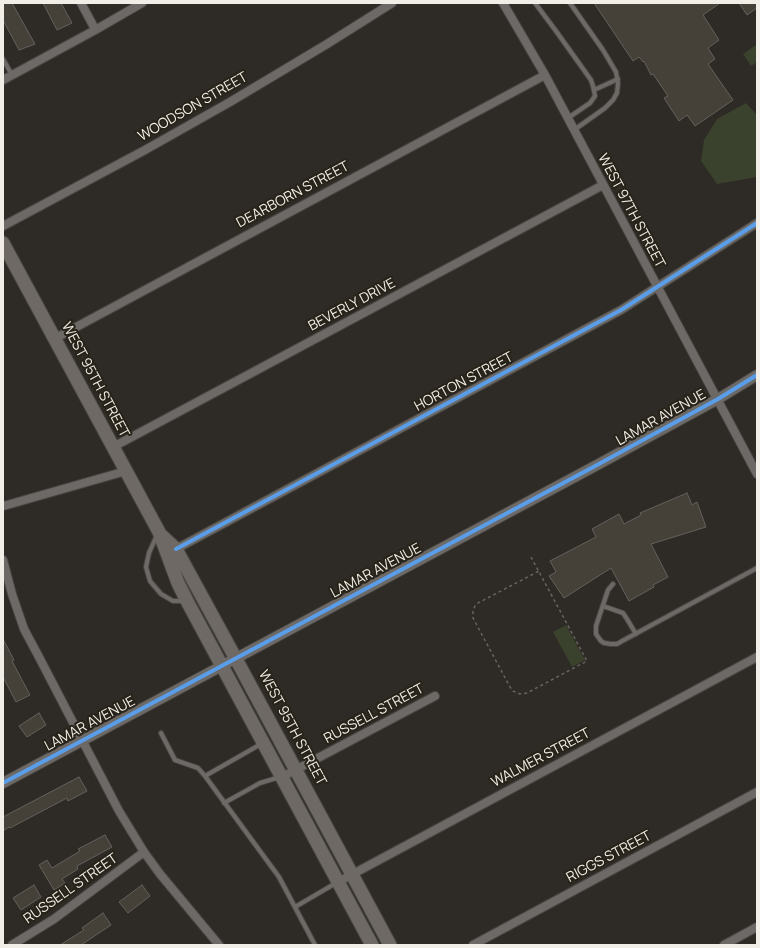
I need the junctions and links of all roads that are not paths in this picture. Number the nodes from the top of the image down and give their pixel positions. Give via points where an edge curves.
1 (81, 3) edge
2 (142, 3) edge
3 (392, 3) edge
4 (503, 3) edge
5 (535, 3) edge
6 (570, 3) edge
7 (95, 29) junction
8 (3, 59) edge
9 (12, 75) junction
10 (544, 75) junction
11 (3, 80) edge
12 (618, 80) junction
13 (594, 90) junction
14 (568, 118) junction
15 (574, 130) junction
16 (603, 185) junction
17 (757, 223) edge
18 (3, 226) edge
19 (3, 244) edge
20 (657, 287) junction
21 (54, 339) junction
22 (757, 375) edge
23 (718, 400) junction
24 (113, 447) junction
25 (126, 471) junction
26 (757, 474) edge
27 (3, 506) edge
28 (158, 532) junction
29 (176, 549) junction
30 (3, 560) edge
31 (757, 568) edge
32 (613, 584) dead end
33 (187, 601) junction
34 (603, 606) junction
35 (636, 634) junction
36 (757, 656) edge
37 (236, 659) junction
38 (222, 667) junction
39 (435, 696) dead end
40 (161, 733) dead end
41 (82, 741) junction
42 (264, 743) junction
43 (296, 769) junction
44 (205, 776) junction
45 (282, 777) junction
46 (3, 783) edge
47 (757, 792) edge
48 (224, 803) junction
49 (144, 852) junction
50 (353, 874) junction
51 (338, 882) junction
52 (295, 907) junction
53 (757, 927) edge
54 (12, 945) edge
55 (219, 945) edge
56 (316, 945) edge
57 (372, 945) edge
58 (390, 945) edge
59 (473, 945) edge
60 (724, 945) edge

1 - 7 street
2 - 7 street
3 - 18 street, WOODSON STREET via 230,102
4 - 10 street, WEST 97TH STREET
5 - 13 lane via 591,80
6 - 12 lane via 616,72
7 - 9 street
8 - 9 lane
9 - 11 street
10 - 14 street, WEST 97TH STREET
10 - 21 street, DEARBORN STREET
12 - 13 lane
12 - 15 lane via 613,100
13 - 14 lane via 595,96 590,103
14 - 15 street, WEST 97TH STREET
15 - 16 street, WEST 97TH STREET
16 - 20 street, WEST 97TH STREET
16 - 24 street, BEVERLY DRIVE
17 - 20 street, HORTON STREET
19 - 21 main road, WEST 95TH STREET
20 - 23 street, WEST 97TH STREET
20 - 29 street, HORTON STREET via 621,310
21 - 24 main road, WEST 95TH STREET
22 - 23 street, LAMAR AVENUE
23 - 26 street, WEST 97TH STREET
23 - 37 street, LAMAR AVENUE
24 - 25 main road, WEST 95TH STREET
25 - 27 street
25 - 28 main road, WEST 95TH STREET
28 - 29 main road, WEST 95TH STREET
28 - 33 main road, WEST 95TH STREET
28 - 33 lane via 146,567 150,581 161,594 173,601
29 - 37 main road, WEST 95TH STREET
30 - 41 street via 24,629
31 - 35 lane
32 - 34 lane
33 - 38 main road, WEST 95TH STREET
34 - 35 lane via 623,613
34 - 35 lane via 596,626 596,634 601,641 614,644
36 - 50 street, WALMER STREET
37 - 38 street, LAMAR AVENUE
37 - 43 main road, WEST 95TH STREET
38 - 41 street, LAMAR AVENUE
38 - 42 main road, WEST 95TH STREET
39 - 43 street, RUSSELL STREET
40 - 44 lane via 175,760 198,768
41 - 46 street, LAMAR AVENUE
41 - 49 street
42 - 44 lane
42 - 45 main road, WEST 95TH STREET
43 - 45 street, RUSSELL STREET
43 - 50 main road, WEST 95TH STREET
44 - 48 lane
45 - 48 lane via 260,783
45 - 51 main road, WEST 95TH STREET
47 - 59 street, RIGGS STREET
48 - 52 lane via 279,877
49 - 54 street, RUSSELL STREET via 54,919
49 - 55 street
50 - 51 street, WALMER STREET
50 - 58 main road, WEST 95TH STREET
51 - 52 lane
51 - 57 main road, WEST 95TH STREET
52 - 56 lane
53 - 60 street

